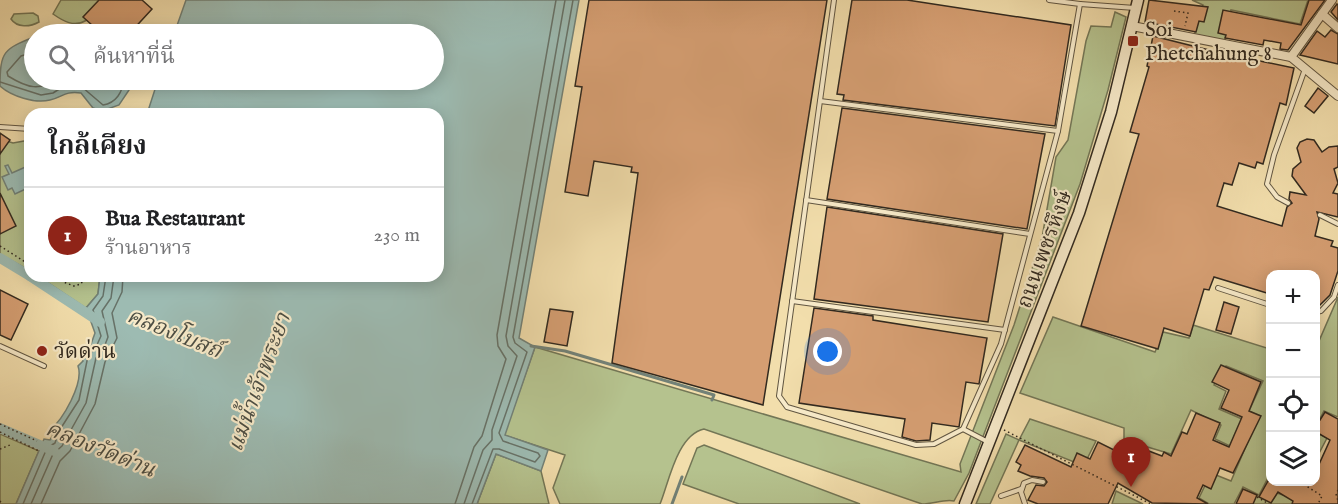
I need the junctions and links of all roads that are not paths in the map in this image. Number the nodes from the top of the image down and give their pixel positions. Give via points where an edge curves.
1 (834, 0) edge
2 (1049, 0) edge
3 (1332, 0) edge
4 (1080, 4) junction
5 (1137, 4) edge
6 (1322, 14) junction
7 (1132, 26) junction
8 (1338, 28) edge
9 (1291, 57) junction
10 (1306, 68) junction
11 (1338, 96) edge
12 (820, 101) junction
13 (0, 127) edge
14 (24, 129) edge
15 (1058, 131) junction
16 (806, 200) junction
17 (1288, 203) dead end
18 (1320, 215) dead end
19 (1338, 224) edge
20 (1030, 234) junction
21 (1338, 285) edge
22 (1218, 288) dead end
23 (792, 301) junction
24 (1266, 304) edge
25 (1320, 311) edge
26 (1005, 330) junction
27 (0, 346) edge
28 (44, 366) dead end
29 (963, 429) junction
30 (989, 443) junction
31 (1043, 482) dead end
32 (1022, 489) junction
33 (1001, 496) dead end
34 (965, 504) edge
35 (1025, 504) edge

1 - 12 lane
2 - 4 lane
3 - 6 street
4 - 5 lane
4 - 15 lane
5 - 7 main road, ถนนเพชรหึงษ์
6 - 8 street
6 - 9 street
7 - 9 street
7 - 30 main road, ถนนเพชรหึงษ์ via 1111,112 1079,213
9 - 10 street
10 - 11 street
10 - 17 lane via 1266,184
12 - 15 lane
12 - 16 lane
13 - 14 lane
15 - 20 lane
16 - 20 lane
16 - 23 lane
18 - 19 lane
20 - 26 lane
21 - 25 lane via 1334,297
22 - 24 lane
23 - 26 lane
23 - 29 lane via 779,396 787,407 916,446 930,446
26 - 29 lane
27 - 28 lane
29 - 30 lane
30 - 34 main road, ถนนเพชรหึงษ์
31 - 32 lane via 1026,482
32 - 33 lane
32 - 35 lane

